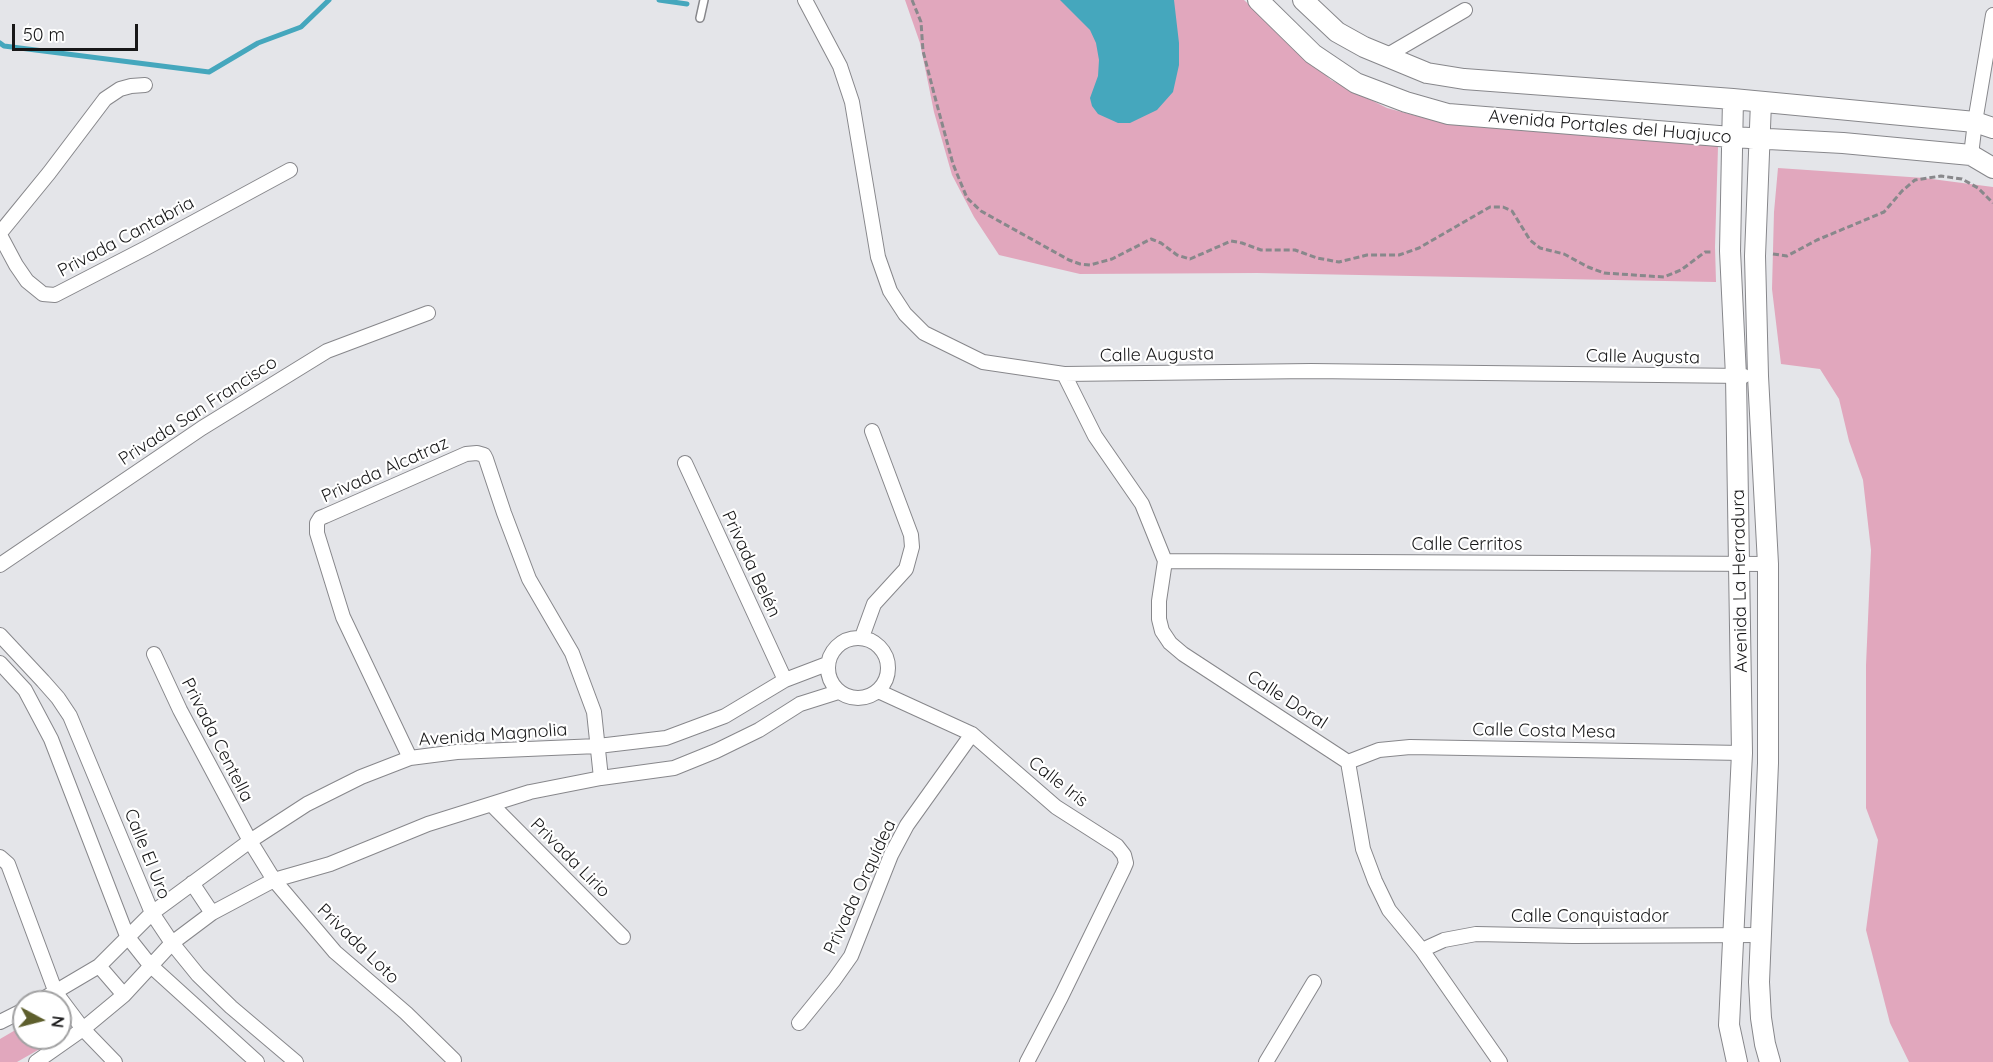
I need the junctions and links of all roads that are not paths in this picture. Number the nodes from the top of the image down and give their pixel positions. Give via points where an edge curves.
1 (704, 0) edge
2 (805, 0) edge
3 (1258, 0) edge
4 (1303, 0) edge
5 (1465, 10) dead end
6 (1993, 15) edge
7 (700, 18) dead end
8 (1386, 56) junction
9 (145, 85) dead end
10 (1732, 99) junction
11 (1761, 102) junction
12 (1984, 125) edge
13 (1731, 137) junction
14 (1759, 138) junction
15 (1971, 155) junction
16 (1993, 168) edge
17 (290, 170) dead end
18 (0, 234) edge
19 (428, 312) dead end
20 (1064, 374) junction
21 (1736, 376) junction
22 (1758, 376) junction
23 (872, 431) dead end
24 (685, 463) dead end
25 (1166, 561) junction
26 (1768, 564) junction
27 (0, 565) edge
28 (1740, 566) junction
29 (0, 635) edge
30 (862, 637) junction
31 (154, 654) dead end
32 (0, 663) edge
33 (827, 664) junction
34 (785, 680) junction
35 (878, 691) junction
36 (838, 692) junction
37 (972, 734) junction
38 (598, 746) junction
39 (1742, 753) junction
40 (410, 758) junction
41 (1348, 762) junction
42 (601, 778) junction
43 (492, 805) junction
44 (250, 841) junction
45 (0, 857) edge
46 (274, 880) junction
47 (192, 883) junction
48 (152, 913) junction
49 (212, 913) junction
50 (1732, 935) junction
51 (1760, 935) junction
52 (127, 936) junction
53 (623, 937) dead end
54 (172, 943) junction
55 (1422, 950) junction
56 (150, 965) junction
57 (99, 966) junction
58 (1314, 982) dead end
59 (55, 990) edge
60 (60, 990) edge
61 (124, 995) junction
62 (72, 1014) edge
63 (799, 1023) dead end
64 (83, 1029) junction
65 (454, 1060) dead end
66 (36, 1062) edge
67 (115, 1062) edge
68 (257, 1062) edge
69 (296, 1062) edge
70 (1027, 1062) edge
71 (1266, 1062) edge
72 (1500, 1062) edge
73 (1737, 1062) edge
74 (1770, 1062) edge

1 - 7 lane
2 - 20 street, Calle Augusta via 840,66 852,102 878,257 890,291 905,314 924,333 983,362
3 - 13 street, Avenida Portales del Huajuco via 1313,54 1356,83 1406,102 1448,114
4 - 8 street, Avenida Portales del Huajuco via 1337,32
5 - 8 street
6 - 12 street
8 - 10 street, Avenida Portales del Huajuco via 1427,73 1464,79
9 - 18 street, Privada Cantabria via 120,89 105,99
10 - 11 street, Avenida Portales del Huajuco
10 - 13 street, Avenida La Herradura
11 - 12 street, Avenida Portales del Huajuco
11 - 14 street, Avenida La Herradura
12 - 15 street
13 - 14 street, Avenida Portales del Huajuco
13 - 21 street, Avenida La Herradura via 1730,251
14 - 15 street, Avenida Portales del Huajuco
14 - 22 street, Avenida La Herradura via 1755,256
15 - 16 street, Avenida Portales del Huajuco
17 - 18 street, Privada Cantabria via 55,295 43,294 27,281
19 - 27 street, Privada San Francisco via 327,351 202,428
20 - 21 street, Calle Augusta via 1311,371
20 - 25 street via 1095,436 1142,504
21 - 22 street, Calle Augusta
21 - 28 street, Avenida La Herradura
22 - 26 street, Avenida La Herradura
23 - 30 street via 912,547 906,569 874,604
24 - 34 street, Privada Belén
25 - 28 street, Calle Cerritos
25 - 41 street, Calle Doral via 1159,619 1170,643
26 - 28 street, Calle Cerritos
26 - 51 street, Avenida La Herradura via 1768,763
28 - 39 street, Avenida La Herradura
29 - 48 street, Calle El Uro via 44,681 70,716
30 - 33 street via 835,647
30 - 35 street via 879,645 888,662 888,673
31 - 44 street, Privada Centella
32 - 52 street via 25,690 51,739
33 - 34 street, Avenida Magnolia
33 - 36 street via 831,684
34 - 38 street, Avenida Magnolia via 725,716 692,729 666,738
35 - 36 street via 858,699
35 - 37 street, Calle Iris
36 - 42 street via 800,704 759,730 674,768
37 - 63 street, Privada Orquídea via 907,825 851,956
37 - 70 street, Calle Iris via 1056,807 1117,846 1126,863
38 - 40 street, Avenida Magnolia
38 - 40 street, Privada Alcatraz via 594,711 572,653 529,579 486,459 472,453 320,518 317,523 343,617
38 - 42 street, Privada Alcatraz
39 - 41 street, Calle Costa Mesa via 1410,747 1379,750
39 - 50 street, Avenida La Herradura
40 - 44 street, Avenida Magnolia via 307,804
41 - 55 street via 1363,849 1375,881 1389,910
42 - 43 street via 530,792
43 - 46 street via 428,824 330,864
43 - 53 street, Privada Lirio
44 - 46 street, Privada Loto
44 - 47 street, Avenida Magnolia
45 - 59 street via 8,864
46 - 49 street
46 - 65 street, Privada Loto via 334,952
47 - 48 street, Avenida Magnolia
47 - 49 street
48 - 52 street, Avenida Magnolia
48 - 54 street, Calle El Uro
49 - 54 street
50 - 51 street, Calle Conquistador
50 - 55 street, Calle Conquistador via 1476,934 1443,940
50 - 73 street, Avenida La Herradura via 1729,1025
51 - 74 street, Avenida La Herradura via 1761,1018
52 - 56 street
52 - 57 street, Avenida Magnolia
54 - 56 street
54 - 69 street, Calle El Uro via 198,975
55 - 72 street
56 - 61 street
56 - 68 street
57 - 60 street, Avenida Magnolia
57 - 61 street
58 - 71 street
61 - 64 street
62 - 64 street
64 - 66 street
64 - 67 street

